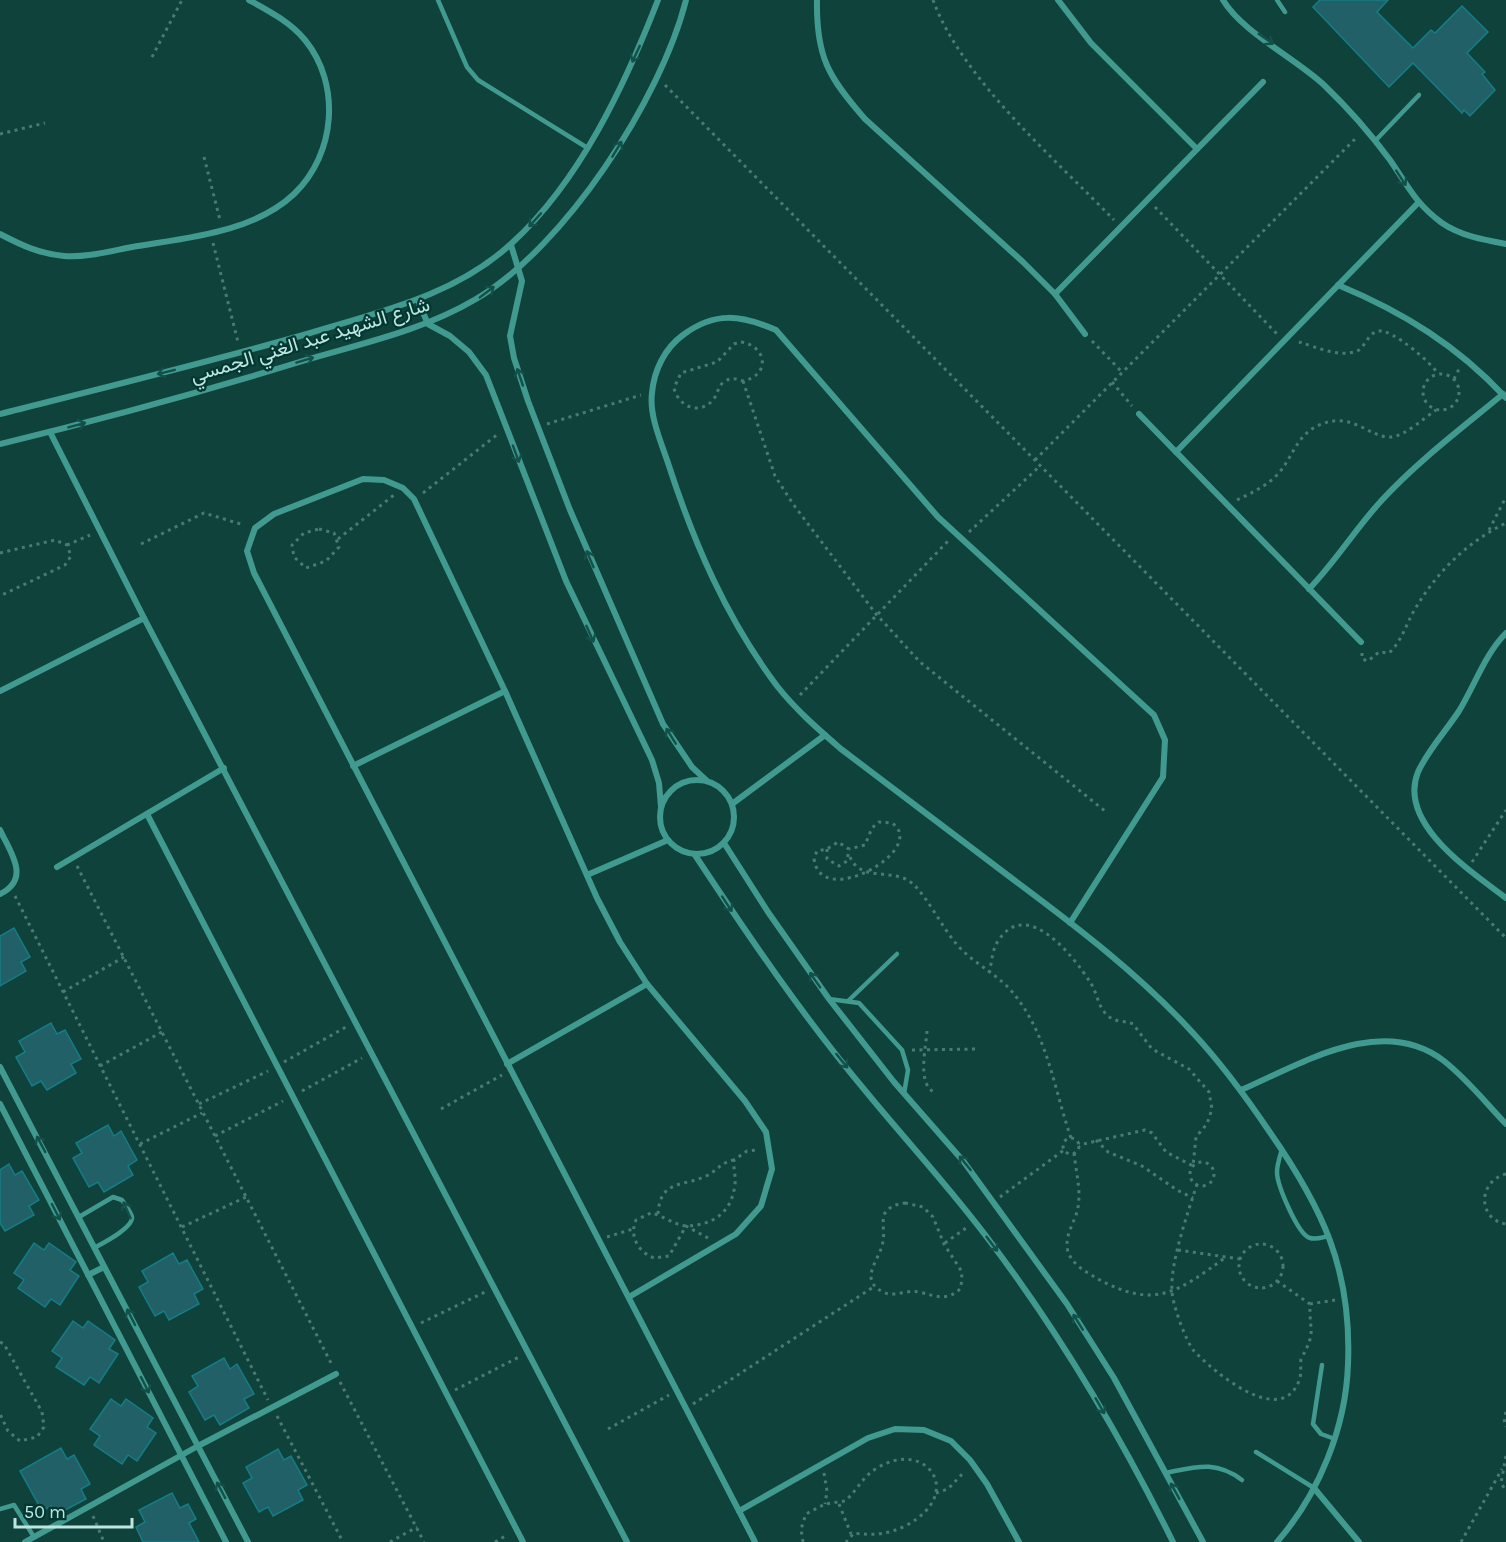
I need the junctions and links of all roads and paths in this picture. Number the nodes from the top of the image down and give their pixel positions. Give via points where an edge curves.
1 (182, 0) edge
2 (249, 0) edge
3 (438, 0) edge
4 (658, 0) edge
5 (686, 0) edge
6 (817, 0) edge
7 (933, 0) edge
8 (1058, 0) edge
9 (1223, 0) edge
10 (1277, 0) edge
11 (1285, 12) dead end
12 (152, 57) dead end
13 (656, 75) junction
14 (1263, 82) dead end
15 (1419, 95) dead end
16 (45, 123) dead end
17 (1365, 129) junction
18 (0, 134) edge
19 (1375, 141) junction
20 (586, 147) junction
21 (1197, 149) junction
22 (204, 157) dead end
23 (1147, 200) junction
24 (1418, 203) junction
25 (1120, 227) junction
26 (223, 230) junction
27 (210, 233) junction
28 (0, 234) edge
29 (1506, 244) edge
30 (511, 245) junction
31 (518, 269) junction
32 (1220, 275) junction
33 (1338, 285) junction
34 (1055, 294) junction
35 (418, 301) junction
36 (428, 324) junction
37 (1085, 334) joint
38 (1284, 341) junction
39 (241, 353) junction
40 (1122, 372) junction
41 (1438, 374) junction
42 (743, 381) junction
43 (1112, 382) junction
44 (652, 392) junction
45 (1504, 396) edge
46 (1436, 410) junction
47 (0, 414) edge
48 (1139, 414) joint
49 (538, 427) junction
50 (507, 428) junction
51 (50, 432) junction
52 (0, 444) edge
53 (1176, 452) junction
54 (1035, 460) junction
55 (1040, 465) junction
56 (403, 489) junction
57 (1506, 497) edge
58 (414, 500) junction
59 (1227, 505) junction
60 (1506, 523) edge
61 (255, 528) junction
62 (100, 531) junction
63 (1489, 532) junction
64 (954, 534) junction
65 (338, 539) junction
66 (961, 540) junction
67 (141, 544) dead end
68 (67, 545) junction
69 (0, 553) edge
70 (1309, 589) junction
71 (0, 596) edge
72 (876, 614) junction
73 (144, 618) junction
74 (1506, 633) edge
75 (1361, 642) joint
76 (0, 691) edge
77 (505, 691) junction
78 (792, 703) junction
79 (825, 735) junction
80 (353, 766) junction
81 (224, 768) junction
82 (707, 781) junction
83 (732, 804) junction
84 (661, 807) junction
85 (1506, 810) edge
86 (1105, 811) dead end
87 (147, 814) junction
88 (0, 830) edge
89 (668, 840) junction
90 (724, 843) junction
91 (827, 849) junction
92 (849, 849) junction
93 (695, 855) junction
94 (73, 857) junction
95 (850, 857) junction
96 (57, 867) dead end
97 (1468, 868) junction
98 (866, 871) junction
99 (587, 875) junction
100 (11, 888) junction
101 (0, 894) edge
102 (1506, 898) edge
103 (1070, 923) junction
104 (1506, 938) edge
105 (897, 954) dead end
106 (124, 957) junction
107 (988, 972) junction
108 (647, 984) junction
109 (63, 992) junction
110 (829, 999) junction
111 (849, 1001) junction
112 (927, 1030) dead end
113 (162, 1032) junction
114 (979, 1049) dead end
115 (902, 1050) junction
116 (926, 1050) junction
117 (100, 1066) junction
118 (0, 1067) edge
119 (509, 1067) junction
120 (1241, 1090) junction
121 (934, 1092) dead end
122 (904, 1094) junction
123 (0, 1104) edge
124 (441, 1109) dead end
125 (203, 1112) junction
126 (1506, 1124) edge
127 (1071, 1138) junction
128 (1096, 1140) junction
129 (140, 1144) junction
130 (1079, 1145) junction
131 (1282, 1149) junction
132 (1064, 1150) junction
133 (769, 1151) junction
134 (1074, 1153) junction
135 (735, 1160) junction
136 (1193, 1166) junction
137 (1506, 1174) edge
138 (1197, 1184) junction
139 (246, 1197) junction
140 (1193, 1198) junction
141 (994, 1202) junction
142 (658, 1214) junction
143 (79, 1217) junction
144 (975, 1222) junction
145 (1506, 1224) edge
146 (686, 1226) junction
147 (182, 1227) junction
148 (633, 1229) junction
149 (1329, 1236) junction
150 (600, 1241) junction
151 (718, 1244) junction
152 (944, 1244) junction
153 (94, 1248) junction
154 (1178, 1250) junction
155 (1226, 1257) junction
156 (1240, 1259) junction
157 (104, 1267) junction
158 (88, 1275) junction
159 (1276, 1281) junction
160 (875, 1286) junction
161 (495, 1288) junction
162 (1172, 1291) junction
163 (629, 1297) junction
164 (1345, 1298) junction
165 (1310, 1304) junction
166 (412, 1327) junction
167 (0, 1342) edge
168 (528, 1353) junction
169 (1322, 1365) dead end
170 (336, 1374) junction
171 (677, 1390) junction
172 (447, 1394) junction
173 (272, 1408) junction
174 (686, 1408) junction
175 (1506, 1412) edge
176 (0, 1414) edge
177 (1506, 1427) edge
178 (608, 1429) dead end
179 (1335, 1439) junction
180 (198, 1446) junction
181 (1256, 1452) dead end
182 (181, 1456) junction
183 (1506, 1456) edge
184 (970, 1460) junction
185 (821, 1465) junction
186 (1502, 1469) junction
187 (1165, 1473) junction
188 (1242, 1480) dead end
189 (1314, 1488) junction
190 (1506, 1491) edge
191 (936, 1493) junction
192 (825, 1504) junction
193 (839, 1504) junction
194 (89, 1506) junction
195 (0, 1509) edge
196 (739, 1511) junction
197 (417, 1527) junction
198 (517, 1529) junction
199 (851, 1534) junction
200 (34, 1537) junction
201 (801, 1541) edge
202 (25, 1542) edge
203 (104, 1542) edge
204 (226, 1542) edge
205 (248, 1542) edge
206 (343, 1542) edge
207 (390, 1542) edge
208 (424, 1542) edge
209 (495, 1542) edge
210 (523, 1542) edge
211 (627, 1542) edge
212 (755, 1542) edge
213 (846, 1542) edge
214 (1018, 1542) edge
215 (1173, 1542) edge
216 (1203, 1542) edge
217 (1277, 1542) edge
218 (1359, 1542) edge
219 (1461, 1542) edge

1 - 12 path
2 - 26 street via 279,17 305,40 322,70 330,103 327,136 315,168 294,194 266,214
3 - 20 lane via 467,67 478,80
4 -> 20 street, شارع الشهيد عبد الغني الجمسي via 621,87
5 - 13 street, شارع الشهيد عبد الغني الجمسي
6 - 34 street via 817,33 822,54 842,93 865,119
7 - 25 path via 982,83
8 - 21 street via 1091,43
9 -> 17 street via 1244,24 1323,84
10 - 11 lane
31 -> 13 street, شارع الشهيد عبد الغني الجمسي via 586,194 616,152
13 - 54 path
14 - 21 street
15 - 19 lane
16 - 18 path
17 - 19 street
17 - 32 path
19 -> 24 street
20 -> 30 street, شارع الشهيد عبد الغني الجمسي via 553,200
21 - 23 street
22 - 26 path
23 - 25 street
23 - 32 path
24 - 29 street via 1464,234
24 - 33 street
25 - 34 street
26 - 27 street
27 - 28 street via 66,256 31,250
27 - 39 path
30 - 31 street
30 - 35 street, شارع الشهيد عبد الغني الجمسي via 453,284
36 -> 31 street, شارع الشهيد عبد الغني الجمسي via 478,298
49 -> 31 street via 510,336 522,281
32 - 38 path
32 - 40 path
33 - 38 street
33 - 45 street via 1424,327 1464,356
34 - 37 street
35 - 36 street
35 - 39 street, شارع الشهيد عبد الغني الجمسي
36 - 50 street via 450,336 475,360 486,375
51 -> 36 street, شارع الشهيد عبد الغني الجمسي
37 - 40 path
38 - 41 path via 1294,340 1341,353 1359,350 1380,330 1432,364
38 - 53 street
39 -> 47 street, شارع الشهيد عبد الغني الجمسي
40 - 43 path
41 - 46 path via 1425,384 1423,392 1424,399
41 - 46 path via 1454,379 1460,393 1452,408
42 - 42 path via 727,380 711,403 701,408 686,407 674,388 681,373 717,363 734,344 741,342 757,349 763,364 758,375
42 - 72 path via 775,476
43 - 48 path
43 - 54 path
44 - 49 path
44 - 64 street via 658,365 674,342 696,325 723,317 750,319 776,330
44 - 78 street via 663,450 711,579 741,633
45 - 70 street via 1404,477
46 - 59 path via 1394,437 1340,421 1318,425 1303,436 1278,474
48 - 53 street
82 -> 49 street via 692,767 663,724 610,607
50 - 58 path
50 -> 84 street via 566,581 652,760
51 - 52 street, شارع الشهيد عبد الغني الجمسي
51 - 62 street
53 - 59 street
54 - 55 path
55 - 66 path
55 - 104 path
56 - 58 street
56 - 61 street via 384,480 363,479 274,514
56 - 65 path
57 - 63 path
58 - 77 street
59 - 70 street
60 - 63 path
61 - 67 path via 204,513
61 - 80 street via 247,551 254,573
62 - 68 path
62 - 73 street
63 - 75 path via 1472,542 1441,573 1389,653 1378,652 1368,661 1362,658
64 - 66 street
64 - 72 path
65 - 65 path via 327,530 309,531 292,545 294,557 306,568 320,564 335,552
66 - 103 street via 1154,715 1165,740 1163,777
68 - 69 path via 55,540
68 - 71 path via 71,556 65,565
70 - 75 street
72 - 78 path
72 - 86 path via 920,662
73 - 76 street
73 - 81 street
74 - 97 street via 1495,643 1468,696 1418,773 1414,795 1420,818 1433,836
77 - 80 street
77 - 99 street
78 - 79 street
79 - 83 street
79 - 103 street
80 - 119 street
81 - 87 street
81 - 161 street
82 - 83 street via 726,794
82 - 84 street via 684,782 674,788
83 - 90 street via 734,825
84 - 89 street via 662,830
85 - 97 path
87 - 94 street
87 - 166 street
88 - 100 street via 17,868
89 - 93 street via 685,853
89 - 99 street
90 - 93 street via 706,854
110 -> 90 street
91 - 92 path via 838,842
91 - 95 path via 827,859 834,865 844,864
91 - 98 path via 817,851 814,858 826,877 843,880
92 - 95 path
92 - 98 path via 865,845 879,822 896,825 901,837 898,848
93 -> 144 street via 807,1017
94 - 96 street
94 - 106 path
95 - 98 path via 853,864
97 - 102 street
98 - 107 path via 897,875 912,883 959,947
99 - 108 street via 620,942
100 - 101 street
100 - 109 path
103 - 120 street via 1135,975 1194,1034
105 - 111 lane
106 - 109 path
106 - 113 path
107 - 127 path via 1009,988 1034,1025
107 - 136 path via 995,946 1007,931 1026,926 1040,929 1054,939 1092,984 1107,1015 1133,1024 1152,1049 1189,1069 1209,1092 1212,1109 1207,1124 1196,1137
108 - 119 street
108 - 133 street via 745,1101 766,1132
109 - 117 path
110 - 111 lane
110 - 122 street
111 - 115 lane via 868,1012
112 - 116 path
113 - 117 path
113 - 125 path
114 - 116 path
115 - 116 path
115 - 122 lane via 908,1070
116 - 121 path via 925,1081
117 - 129 path
143 -> 118 street
119 - 124 path
119 - 150 street
120 - 126 street via 1335,1049 1372,1041 1409,1044 1443,1060
120 - 131 street
141 -> 122 street
123 -> 158 street
125 - 129 path
125 - 139 path
127 - 130 path
127 - 132 path via 1064,1144
128 - 130 path
128 - 136 path via 1145,1130 1166,1152
128 - 140 path via 1108,1152 1142,1166
129 - 147 path
130 - 134 path
131 - 149 street
131 - 149 lane via 1277,1171 1279,1185 1299,1228 1313,1239
132 - 134 path
132 - 141 path
133 - 135 path via 747,1151
133 - 151 street via 772,1169 761,1206 736,1234
134 - 162 path via 1079,1199 1067,1242 1074,1262 1103,1282 1138,1294 1151,1296
135 - 142 path via 707,1176 671,1187 662,1196
135 - 146 path via 735,1183 726,1211 715,1220
136 - 138 path via 1190,1174
136 - 138 path via 1207,1163 1213,1171 1214,1176 1207,1184
137 - 145 path via 1490,1182 1484,1197 1485,1209 1492,1218
138 - 140 path
139 - 147 path
139 - 170 path
140 - 154 path
187 -> 141 street via 1114,1378
142 - 146 path
142 - 148 path via 641,1216
143 - 153 street
153 -> 143 lane via 125,1229 132,1218 118,1197
144 - 152 path
144 -> 215 street via 1047,1321 1098,1401
146 - 148 path via 675,1250 661,1258 648,1256 640,1249
146 - 151 path
147 - 173 path
148 - 150 path
149 - 164 street
150 - 163 street
151 - 163 street
152 - 160 path via 962,1272 961,1288 955,1294 943,1298 911,1290 893,1295
152 - 160 path via 936,1221 923,1207 905,1203 891,1207 883,1218 882,1249 871,1269
153 - 157 street
154 - 155 path
154 - 162 path
155 - 156 path
155 - 162 path
156 - 159 path via 1240,1274 1250,1284 1264,1287
156 - 159 path via 1251,1246 1269,1245 1282,1264
157 - 158 street
180 -> 157 street
158 -> 182 street
159 - 165 path
160 - 174 path
161 - 166 path
161 - 168 street
162 - 165 path via 1193,1350 1217,1369 1224,1380 1264,1398 1287,1394 1298,1384 1300,1359 1312,1335
163 - 171 street
164 - 165 path
164 - 179 street via 1350,1330 1347,1388
166 - 172 street
167 - 176 path via 42,1412 44,1427 37,1437 20,1441 8,1431
168 - 172 path
168 - 211 street
169 - 179 lane via 1313,1424 1321,1434
170 - 173 street
170 - 197 path
171 - 174 street
171 - 178 path
172 - 198 street
173 - 180 street
173 - 206 path
174 - 196 street
175 - 177 path
179 - 189 street
180 - 182 street
205 -> 180 street
181 - 189 lane
182 - 194 street
182 - 204 street
183 - 186 path
184 - 185 street via 951,1441 924,1430 895,1429 868,1438
184 - 191 path via 957,1481
184 - 214 street
185 - 192 path via 827,1491
185 - 196 street
186 - 190 path via 1501,1483
186 - 219 path
187 - 188 lane via 1205,1466 1228,1469
216 -> 187 street
189 - 217 street
189 - 218 street
191 - 193 path via 928,1468 905,1458 870,1473
191 - 199 path via 926,1514 901,1528 883,1534
192 - 193 path
192 - 201 path via 803,1518
193 - 199 path
194 - 200 street
194 - 203 path
195 - 200 lane via 14,1505
196 - 212 street
197 - 207 path
197 - 208 path
198 - 209 path
198 - 210 street
199 - 213 path
200 - 202 street

